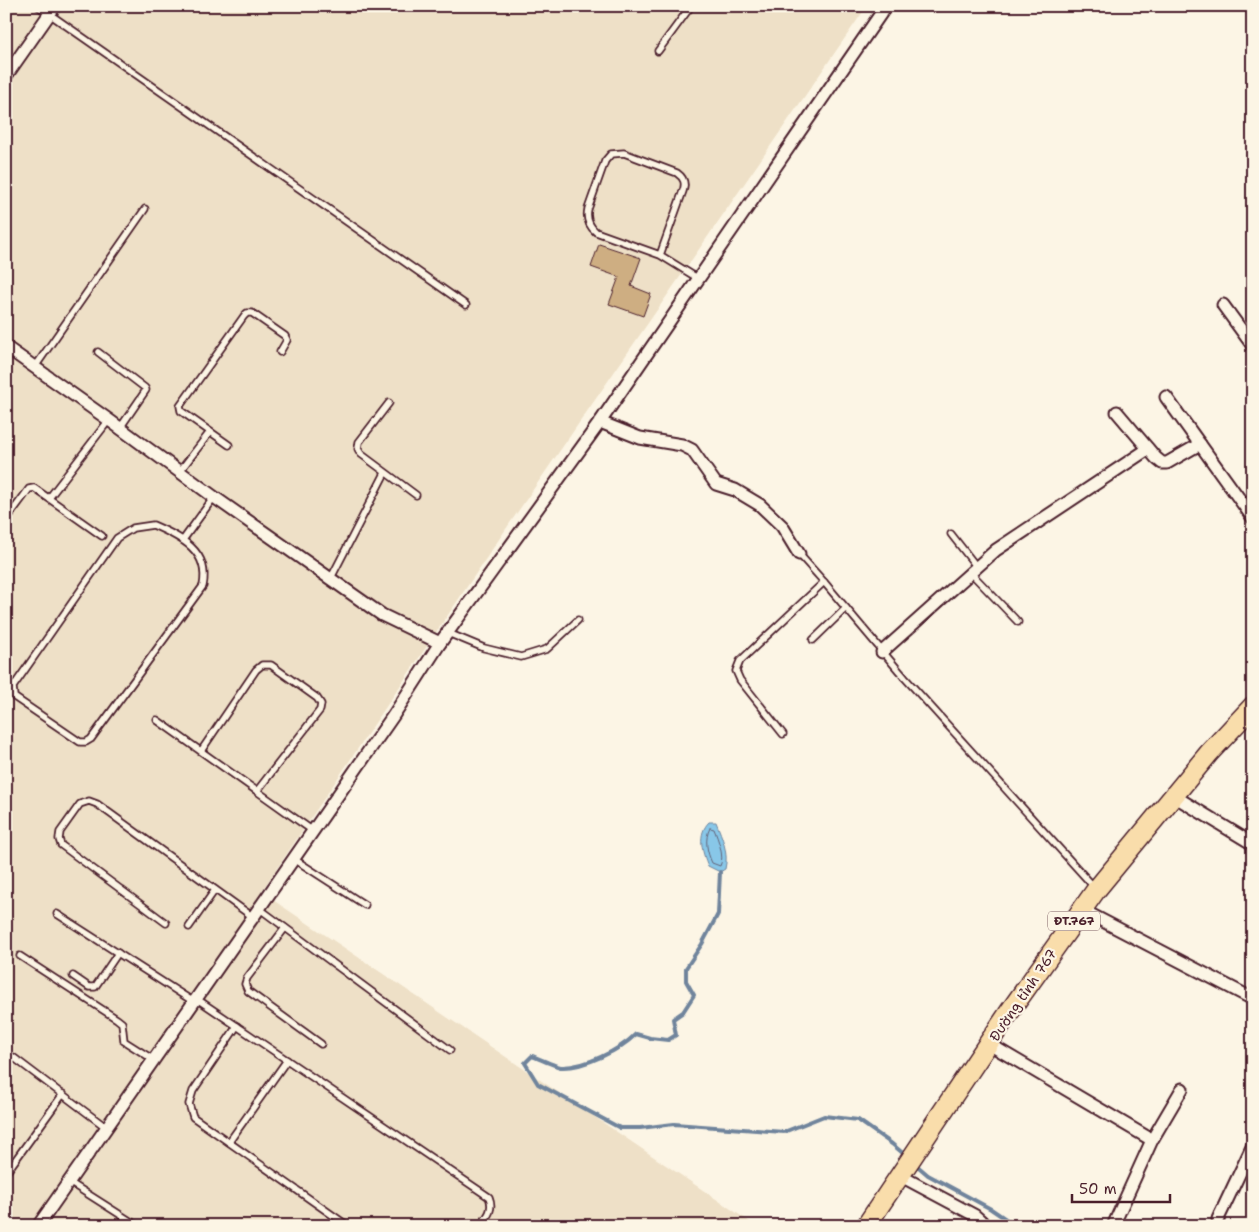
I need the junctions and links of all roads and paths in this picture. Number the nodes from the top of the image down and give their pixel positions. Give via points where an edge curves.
1 (38, 6) edge
2 (691, 6) edge
3 (886, 6) edge
4 (52, 10) edge
5 (658, 52) dead end
6 (6, 76) edge
7 (145, 209) dead end
8 (660, 255) junction
9 (699, 279) junction
10 (466, 305) dead end
11 (1223, 305) dead end
12 (1253, 346) edge
13 (6, 347) edge
14 (98, 352) dead end
15 (280, 352) dead end
16 (35, 367) junction
17 (1166, 397) dead end
18 (389, 403) dead end
19 (1117, 412) dead end
20 (109, 420) junction
21 (600, 422) junction
22 (120, 428) junction
23 (210, 432) junction
24 (1200, 444) junction
25 (229, 445) dead end
26 (1148, 449) junction
27 (180, 471) junction
28 (385, 473) junction
29 (416, 495) dead end
30 (214, 497) junction
31 (49, 498) junction
32 (1253, 518) edge
33 (6, 520) edge
34 (951, 534) dead end
35 (102, 536) dead end
36 (183, 540) junction
37 (799, 554) joint
38 (973, 569) junction
39 (331, 578) junction
40 (824, 582) junction
41 (846, 608) junction
42 (578, 620) dead end
43 (1018, 622) dead end
44 (448, 633) junction
45 (812, 640) dead end
46 (440, 643) junction
47 (882, 652) junction
48 (1253, 706) edge
49 (157, 720) dead end
50 (783, 734) dead end
51 (201, 751) junction
52 (257, 792) junction
53 (1174, 796) junction
54 (313, 831) junction
55 (1253, 844) edge
56 (294, 859) junction
57 (214, 890) junction
58 (1096, 890) junction
59 (365, 905) dead end
60 (1082, 910) junction
61 (256, 913) junction
62 (57, 914) dead end
63 (166, 923) dead end
64 (189, 927) dead end
65 (285, 928) junction
66 (118, 953) junction
67 (20, 956) dead end
68 (73, 976) dead end
69 (1253, 999) edge
70 (196, 1001) junction
71 (237, 1026) junction
72 (321, 1044) dead end
73 (989, 1044) junction
74 (450, 1050) dead end
75 (6, 1055) edge
76 (154, 1060) junction
77 (287, 1060) junction
78 (1182, 1089) dead end
79 (63, 1094) junction
80 (106, 1128) junction
81 (1152, 1140) junction
82 (230, 1142) junction
83 (1253, 1145) edge
84 (906, 1165) junction
85 (6, 1173) edge
86 (70, 1182) junction
87 (1218, 1219) dead end
88 (136, 1225) edge
89 (38, 1226) edge
90 (348, 1226) edge
91 (480, 1226) edge
92 (866, 1226) edge
93 (982, 1226) edge
94 (1113, 1226) edge

1 - 4 lane
2 - 5 lane
3 - 9 street
4 - 6 street
4 - 10 lane
7 - 16 lane
8 - 8 lane via 684,191 683,178 624,153 612,154 605,162 588,209 588,221 596,232
8 - 9 lane
9 - 21 street
11 - 12 street
13 - 16 street
14 - 22 lane via 146,390
15 - 23 lane via 286,336 252,313 247,313 180,406 181,411
16 - 20 street
17 - 24 street
18 - 28 lane via 359,442 358,449
19 - 26 street
20 - 22 street
20 - 31 lane
21 - 37 street via 640,438 682,445 692,450 716,484 735,490 760,505 782,526
21 - 44 street
22 - 27 street
23 - 25 lane
23 - 27 lane
24 - 26 street via 1168,463 1162,463
24 - 32 street
26 - 38 street via 996,550
27 - 30 street
28 - 29 lane
28 - 39 lane
30 - 36 lane
30 - 39 street
31 - 33 lane via 29,488
31 - 35 lane
34 - 38 lane
36 - 36 lane via 153,525 133,528 117,538 13,687 14,697 80,742 91,739 203,586 204,565
37 - 40 lane
38 - 43 lane
38 - 47 street
39 - 46 street via 382,615
40 - 41 lane
40 - 50 lane via 740,661 736,670 740,680
41 - 45 lane
41 - 47 lane
42 - 44 lane via 547,648 521,657 484,648
44 - 46 street
46 - 54 street
47 - 58 lane
48 - 53 main road, Đường tỉnh 767 / ĐT.767
49 - 51 lane
51 - 52 lane
51 - 52 lane via 262,665 272,665 318,698 320,710
52 - 54 lane
53 - 55 street
53 - 58 main road, Đường tỉnh 767 / ĐT.767
54 - 56 street
56 - 59 lane
56 - 61 street
57 - 61 lane
57 - 63 lane via 97,804 89,801 80,804 60,832 61,844
57 - 64 lane
58 - 60 main road, Đường tỉnh 767 / ĐT.767
60 - 69 street
60 - 73 main road, Đường tỉnh 767 / ĐT.767
61 - 65 lane
61 - 70 street
62 - 66 lane
65 - 72 lane via 247,978 248,991
65 - 74 lane
66 - 68 lane via 95,987 89,987
66 - 70 lane
67 - 76 lane via 117,1018 122,1023 124,1040
70 - 71 lane
70 - 76 street
71 - 77 lane
71 - 82 lane via 193,1091 189,1104 194,1117
73 - 81 street
73 - 84 main road, Đường tỉnh 767 / ĐT.767
75 - 79 lane
76 - 80 street
77 - 82 lane
77 - 91 lane via 489,1197 492,1204 490,1214
78 - 81 street
79 - 80 lane
79 - 85 lane
80 - 86 street
81 - 94 street
82 - 90 lane
83 - 87 street
84 - 92 main road, Đường tỉnh 767 / ĐT.767
84 - 93 street via 974,1215
86 - 88 lane
86 - 89 street

